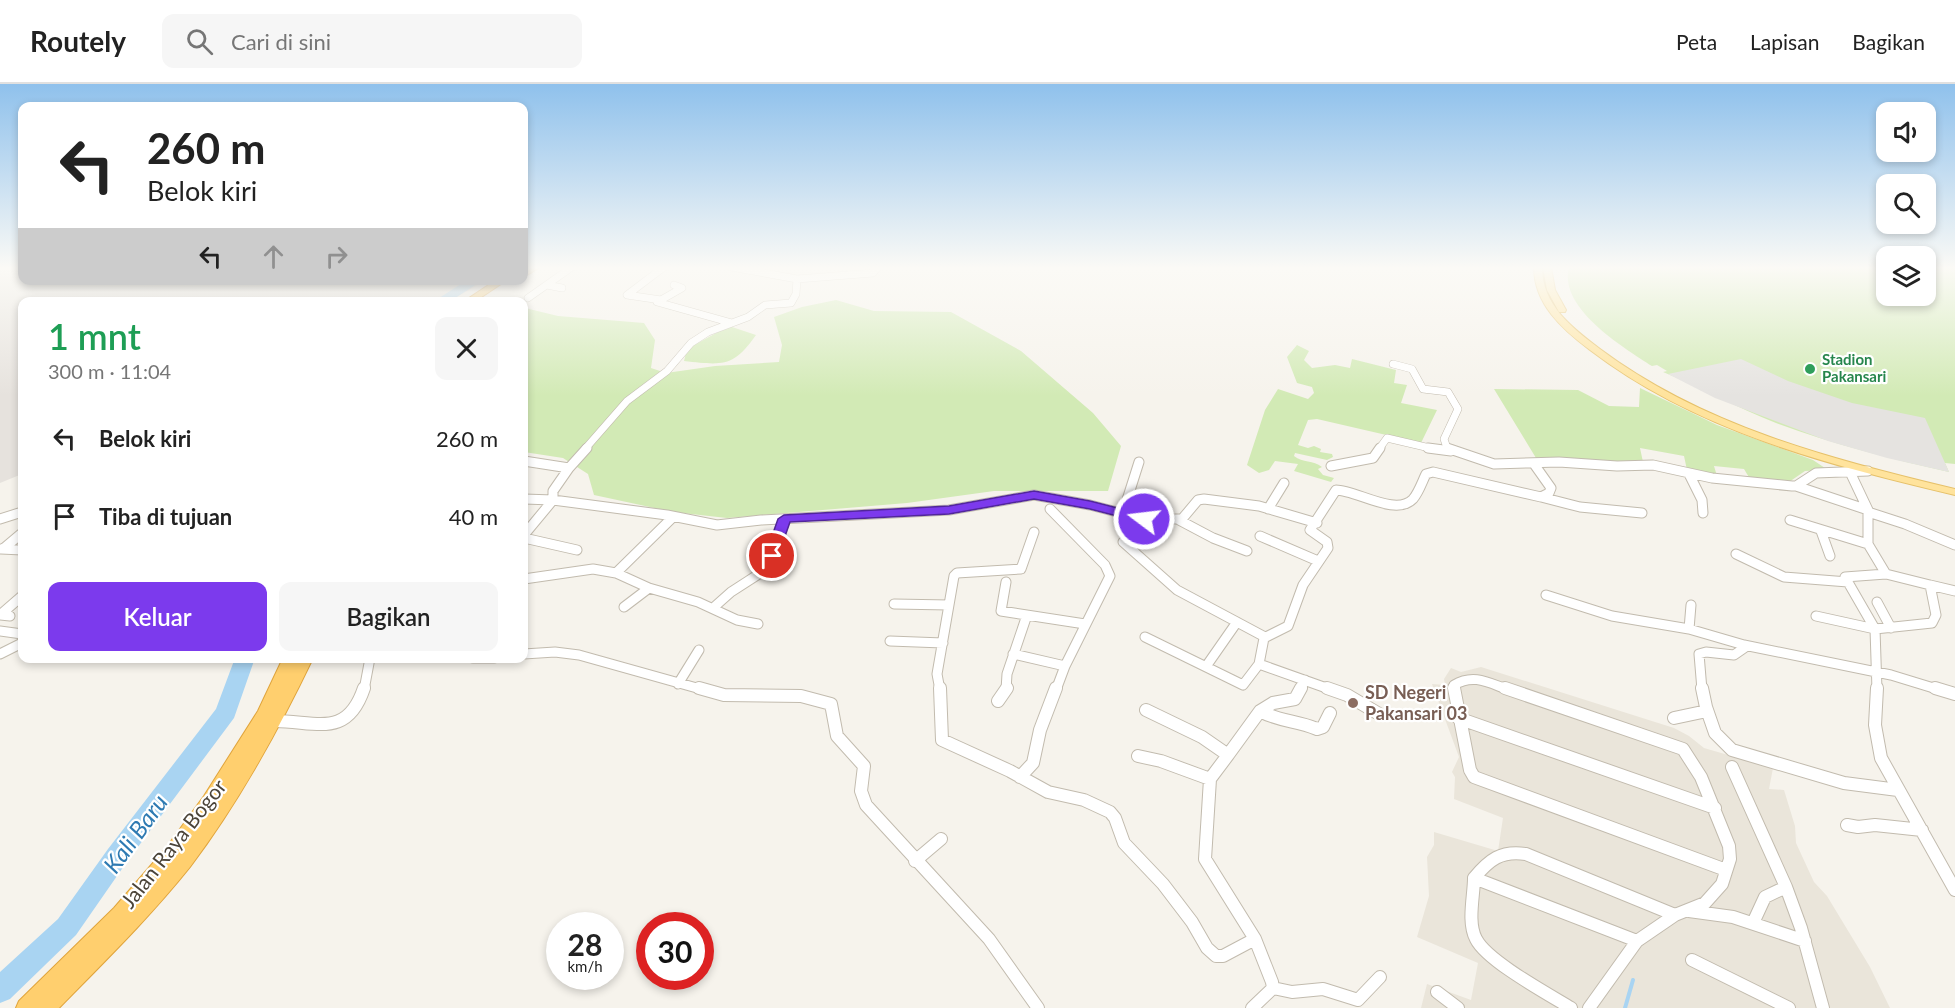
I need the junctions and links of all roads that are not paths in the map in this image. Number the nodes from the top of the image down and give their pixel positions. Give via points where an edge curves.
1 (684, 310) edge
2 (759, 310) edge
3 (1554, 310) edge
4 (1562, 310) edge
5 (732, 323) junction
6 (1393, 364) dead end
7 (1451, 451) junction
8 (1824, 454) junction
9 (528, 462) edge
10 (1139, 462) dead end
11 (1536, 464) junction
12 (1331, 466) dead end
13 (569, 468) junction
14 (1868, 471) junction
15 (1850, 472) junction
16 (1689, 474) junction
17 (1284, 483) dead end
18 (1955, 484) edge
19 (1796, 486) junction
20 (1955, 492) edge
21 (1541, 497) junction
22 (528, 499) edge
23 (553, 500) junction
24 (1050, 509) dead end
25 (1268, 509) junction
26 (1868, 511) junction
27 (18, 513) edge
28 (1120, 513) junction
29 (1642, 513) dead end
30 (1703, 513) dead end
31 (673, 517) junction
32 (0, 519) edge
33 (784, 519) junction
34 (1179, 520) junction
35 (1790, 520) dead end
36 (1317, 523) junction
37 (1821, 531) junction
38 (528, 532) edge
39 (1034, 532) dead end
40 (18, 536) edge
41 (1260, 536) dead end
42 (528, 538) edge
43 (1123, 542) dead end
44 (1868, 544) junction
45 (1955, 545) edge
46 (2, 550) edge
47 (18, 550) edge
48 (577, 550) dead end
49 (1247, 551) dead end
50 (1736, 554) dead end
51 (1830, 556) dead end
52 (1318, 561) junction
53 (616, 573) junction
54 (1886, 574) junction
55 (528, 578) edge
56 (1006, 582) dead end
57 (1848, 582) junction
58 (1930, 585) junction
59 (649, 588) junction
60 (1955, 591) edge
61 (1546, 595) dead end
62 (18, 600) edge
63 (1877, 602) dead end
64 (14, 604) junction
65 (894, 604) dead end
66 (0, 605) edge
67 (949, 605) junction
68 (1691, 605) dead end
69 (624, 607) dead end
70 (713, 608) junction
71 (3, 615) edge
72 (1028, 615) junction
73 (1816, 616) dead end
74 (1237, 622) junction
75 (758, 624) dead end
76 (1085, 624) junction
77 (1891, 628) junction
78 (1689, 629) junction
79 (1875, 629) junction
80 (0, 631) edge
81 (18, 633) edge
82 (1145, 637) dead end
83 (1266, 637) junction
84 (890, 641) dead end
85 (943, 644) junction
86 (18, 646) edge
87 (1747, 646) junction
88 (699, 650) dead end
89 (0, 654) edge
90 (528, 654) edge
91 (1013, 654) junction
92 (290, 663) edge
93 (303, 663) edge
94 (369, 663) edge
95 (1259, 664) junction
96 (1207, 665) junction
97 (1065, 666) junction
98 (1877, 672) junction
99 (1305, 680) junction
100 (678, 684) junction
101 (1955, 694) edge
102 (998, 701) dead end
103 (1146, 710) dead end
104 (276, 711) junction
105 (1260, 711) junction
106 (1707, 711) junction
107 (1330, 713) dead end
108 (1379, 714) dead end
109 (1458, 718) junction
110 (1674, 718) dead end
111 (1228, 755) junction
112 (1138, 756) dead end
113 (1731, 767) dead end
114 (1020, 777) junction
115 (1210, 778) junction
116 (1898, 790) junction
117 (1715, 808) junction
118 (1846, 825) dead end
119 (1922, 830) junction
120 (942, 839) dead end
121 (915, 861) junction
122 (1726, 870) junction
123 (1473, 878) junction
124 (1951, 878) edge
125 (1786, 887) junction
126 (1955, 890) edge
127 (1680, 913) junction
128 (1752, 923) junction
129 (1256, 939) junction
130 (1637, 941) junction
131 (1805, 941) junction
132 (1692, 960) dead end
133 (1380, 977) dead end
134 (1273, 988) junction
135 (1437, 992) dead end
136 (26, 1008) edge
137 (45, 1008) edge
138 (1038, 1008) edge
139 (1252, 1008) edge
140 (1458, 1008) edge
141 (1571, 1008) edge
142 (1589, 1008) edge
143 (1789, 1008) edge
144 (1823, 1008) edge

1 - 5 street
2 - 5 street
3 - 8 main road via 1588,345 1657,389 1701,410
4 - 8 main road via 1590,339 1646,376 1698,403
5 - 13 street via 691,343 667,371 627,401
6 - 7 street via 1412,369 1424,389 1448,392 1456,402 1458,409 1444,439
7 - 11 street via 1494,464
7 - 12 street via 1387,438 1373,458
8 - 14 main road
8 - 18 main road
9 - 13 street
10 - 28 street
11 - 16 street via 1653,465
11 - 21 street via 1551,488
13 - 23 street via 553,491
14 - 15 street
14 - 20 main road
15 - 19 street via 1815,473
15 - 26 street
16 - 19 street
16 - 30 street via 1702,500
17 - 25 street
19 - 26 street
21 - 29 street
21 - 36 street via 1429,472 1405,505 1390,505 1336,490
22 - 23 street
23 - 31 street
23 - 38 street
24 - 76 street via 1109,572
25 - 34 street via 1201,498
25 - 36 street
26 - 44 street
26 - 45 street
27 - 32 street
28 - 33 street via 1034,495 949,510
28 - 34 street via 1144,519
31 - 33 street via 717,525
31 - 53 street
33 - 70 street via 765,570
34 - 49 street
35 - 37 street
36 - 52 street via 1310,531 1329,544
37 - 44 street
37 - 51 street
39 - 67 street via 1023,567 956,574
40 - 46 street
41 - 52 street
42 - 48 street
43 - 74 street via 1177,591
44 - 54 street
46 - 47 street
50 - 57 street via 1784,577
52 - 83 street via 1303,585 1288,626
53 - 55 street via 593,569
53 - 59 street
54 - 57 street via 1847,575
54 - 58 street
56 - 72 street via 1001,611
57 - 79 street
58 - 60 street
58 - 77 street via 1935,620
59 - 69 street
59 - 70 street
61 - 78 street via 1612,616
62 - 64 street
63 - 77 street
64 - 66 street
64 - 71 street
65 - 67 street
67 - 85 street
68 - 78 street
70 - 75 street via 737,620
72 - 76 street
72 - 91 street
73 - 79 street
74 - 83 street
74 - 96 street
76 - 97 street
77 - 79 street
78 - 87 street
79 - 98 street
80 - 81 street
82 - 96 street
83 - 95 street
84 - 85 street
85 - 114 street via 937,674 942,740
86 - 89 street
87 - 98 street
87 - 106 street via 1734,655 1700,654
88 - 100 street
90 - 100 street via 579,654
91 - 97 street
91 - 102 street via 1008,687
92 - 104 highway, Jalan Raya Bogor
93 - 104 highway, Jalan Raya Bogor
94 - 104 street via 364,690 350,716 336,723
95 - 96 street via 1243,685
95 - 99 street
97 - 114 street via 1040,730 1033,763
98 - 101 street
98 - 116 street via 1873,727 1876,744
99 - 105 street via 1295,699 1273,703
99 - 108 street via 1347,695
100 - 121 street via 723,695 801,696 831,704 837,736 864,766 861,791 866,805
103 - 111 street via 1202,737
104 - 136 highway, Jalan Raya Bogor via 173,853 124,910
104 - 137 highway, Jalan Raya Bogor via 228,799 183,861 140,912
105 - 107 street via 1276,720 1301,722 1317,729 1323,727
105 - 111 street
106 - 110 street
106 - 116 street via 1722,743 1732,750 1844,783
109 - 117 street
109 - 117 street via 1454,685 1466,678 1478,679 1678,746 1694,763
109 - 122 street via 1474,777
111 - 115 street
112 - 115 street
113 - 125 street
114 - 129 street via 1048,792 1084,800 1110,812 1124,843 1163,884 1216,956
115 - 129 street via 1205,860
116 - 119 street
117 - 122 street via 1729,846
118 - 119 street
119 - 124 street
120 - 121 street
121 - 138 street via 989,939
122 - 127 street via 1716,893 1705,903
123 - 127 street via 1491,858 1516,852
123 - 130 street
123 - 141 street via 1478,944
124 - 126 street
125 - 128 street via 1765,897
125 - 131 street
127 - 128 street via 1710,913
127 - 130 street
128 - 131 street
129 - 134 street
130 - 142 street
131 - 144 street
132 - 143 street
133 - 134 street via 1358,1000 1323,989 1292,992
134 - 139 street
135 - 140 street

